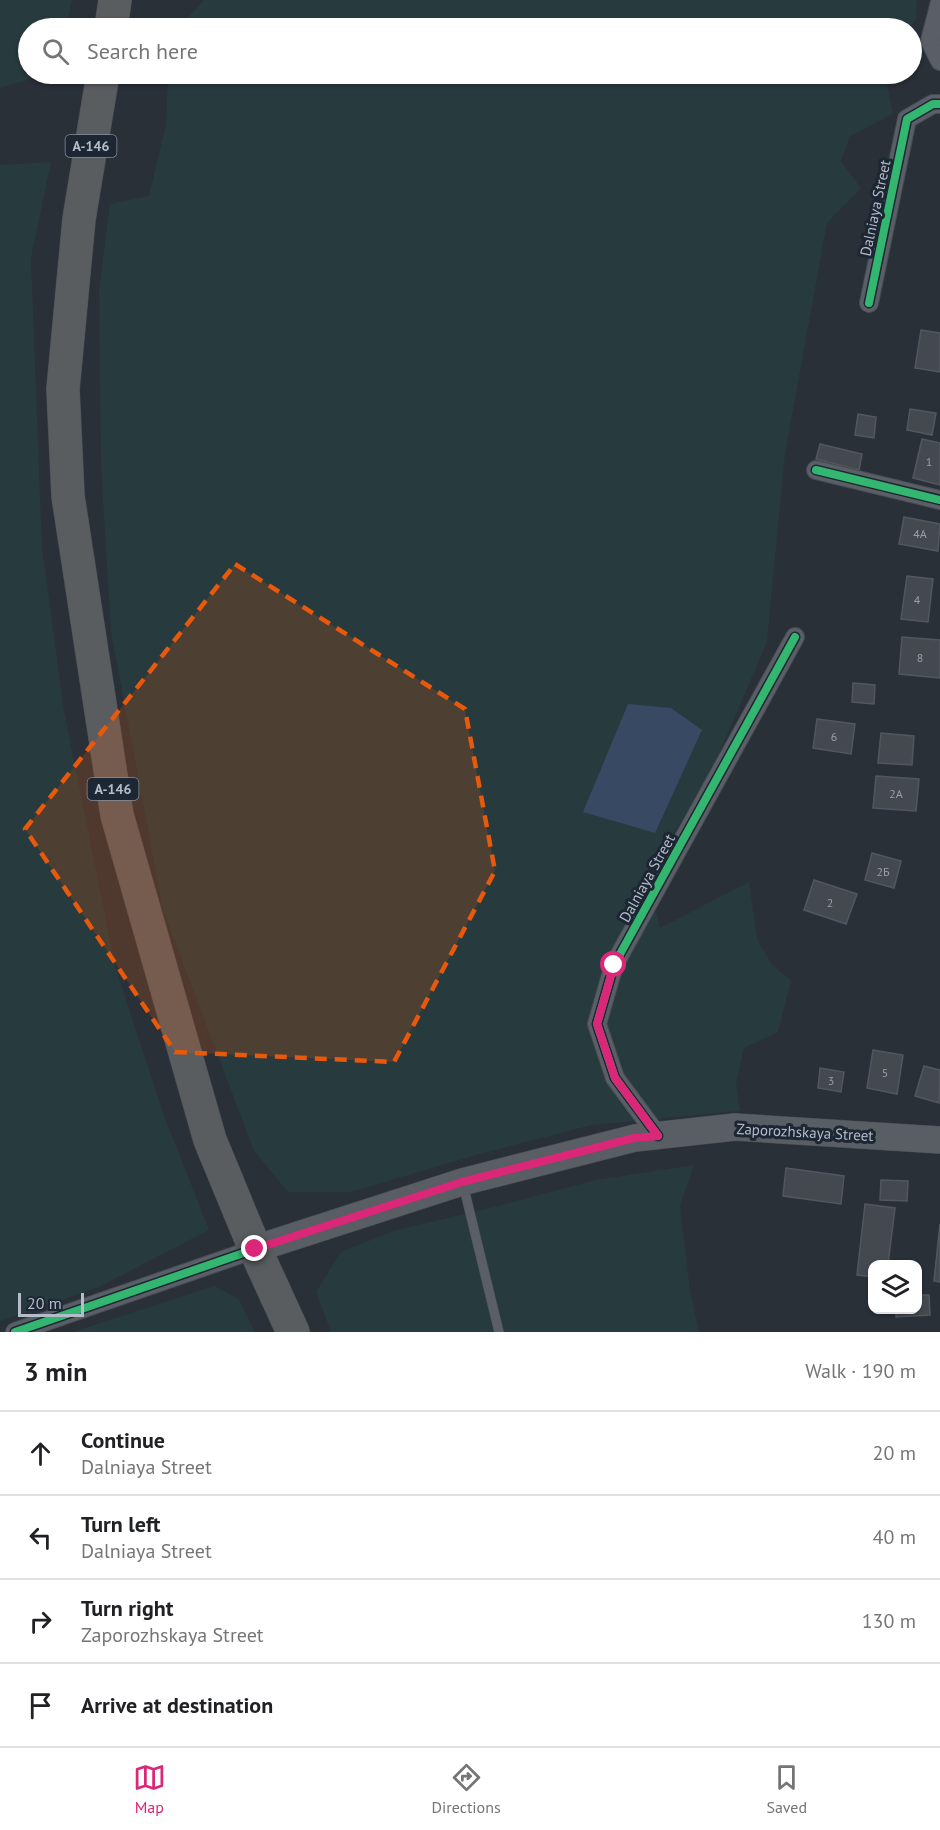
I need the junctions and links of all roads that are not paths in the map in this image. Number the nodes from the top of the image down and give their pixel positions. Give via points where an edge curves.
1 (116, 0) edge
2 (940, 2) edge
3 (113, 18) edge
4 (940, 61) edge
5 (101, 84) edge
6 (940, 104) edge
7 (869, 303) dead end
8 (816, 470) dead end
9 (940, 500) edge
10 (795, 637) dead end
11 (658, 1136) junction
12 (940, 1140) edge
13 (462, 1182) junction
14 (255, 1249) junction
15 (15, 1332) edge
16 (293, 1332) edge
17 (498, 1332) edge

1 - 3 highway
2 - 4 street via 930,41
5 - 14 highway, А-146 via 79,219 63,389 68,496 117,815 210,1140
6 - 7 street, Dalniaya Street via 907,119
8 - 9 street
10 - 11 street, Dalniaya Street via 614,965 597,1024 615,1078
11 - 12 main road, Zaporozhskaya Street via 735,1127
11 - 13 main road, Zaporozhskaya Street via 634,1138
13 - 14 main road, Zaporozhskaya Street
13 - 17 lane
14 - 15 street
14 - 16 highway, А-146

